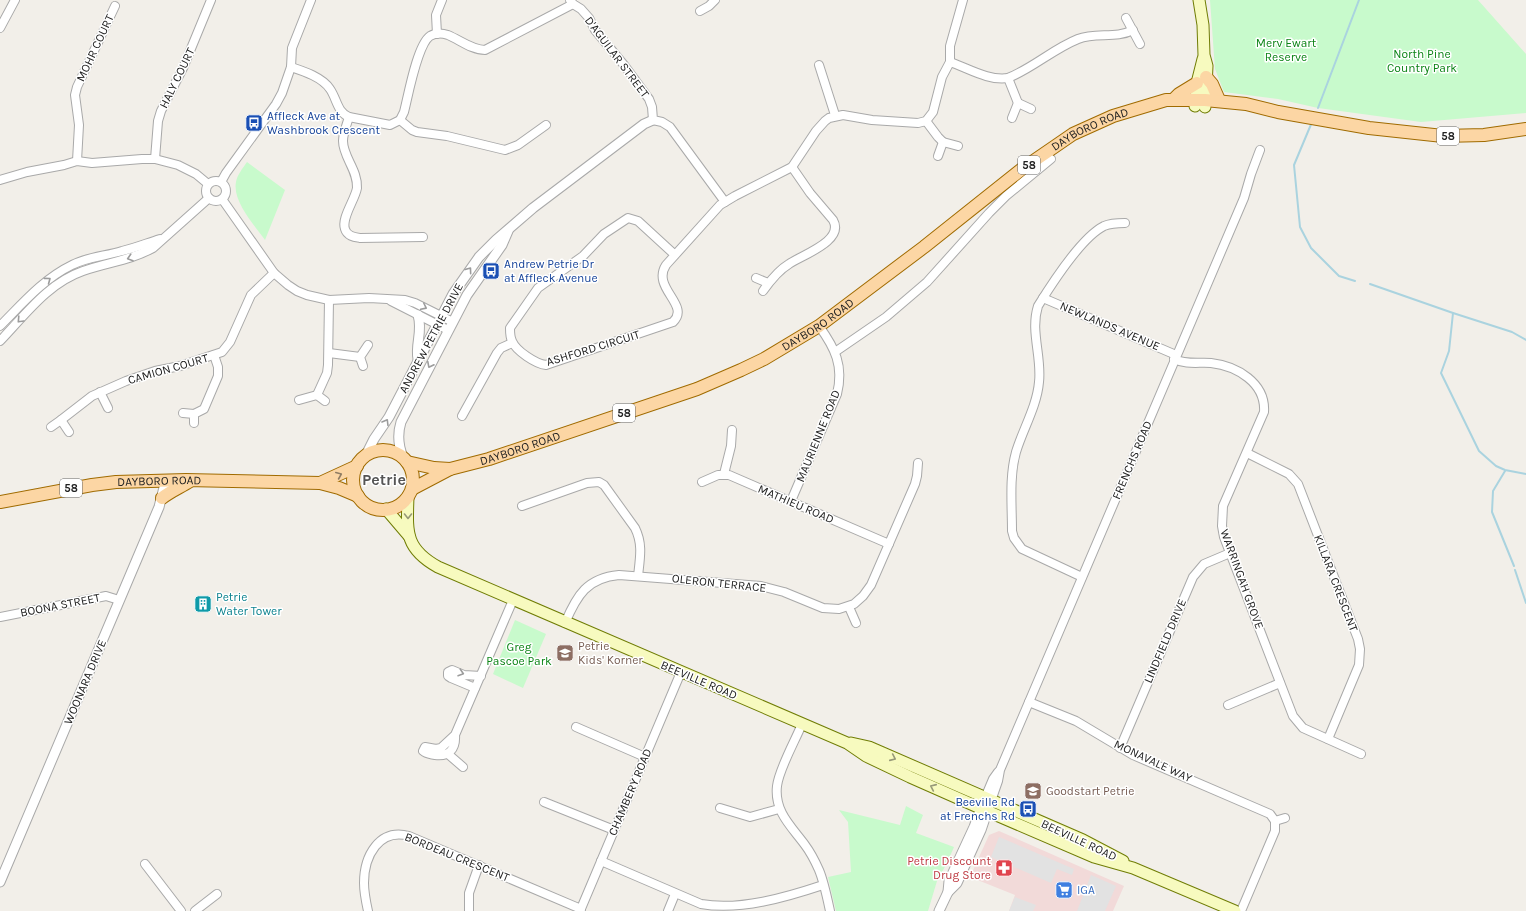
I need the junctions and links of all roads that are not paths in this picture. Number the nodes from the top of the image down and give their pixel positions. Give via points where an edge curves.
1 (15, 0) edge
2 (211, 0) edge
3 (311, 0) edge
4 (442, 0) edge
5 (716, 0) edge
6 (963, 0) edge
7 (1199, 0) edge
8 (571, 2) edge
9 (115, 6) dead end
10 (700, 11) dead end
11 (1126, 18) dead end
12 (0, 28) edge
13 (1133, 30) junction
14 (437, 34) junction
15 (1140, 44) dead end
16 (950, 62) junction
17 (819, 65) dead end
18 (291, 67) junction
19 (1008, 78) junction
20 (1201, 80) junction
21 (1174, 99) junction
22 (1219, 100) junction
23 (1018, 103) junction
24 (1200, 103) junction
25 (1146, 107) junction
26 (1031, 109) dead end
27 (1278, 112) junction
28 (835, 116) junction
29 (349, 117) junction
30 (1012, 118) dead end
31 (400, 120) junction
32 (653, 120) junction
33 (926, 120) junction
34 (546, 125) dead end
35 (1526, 128) edge
36 (943, 142) junction
37 (958, 146) dead end
38 (1260, 150) dead end
39 (938, 156) dead end
40 (155, 159) junction
41 (1051, 159) dead end
42 (77, 161) junction
43 (792, 167) junction
44 (0, 180) edge
45 (221, 182) junction
46 (208, 184) junction
47 (209, 198) junction
48 (222, 199) junction
49 (725, 202) junction
50 (1125, 223) dead end
51 (509, 230) junction
52 (422, 237) dead end
53 (162, 238) junction
54 (675, 255) junction
55 (274, 272) junction
56 (756, 278) dead end
57 (768, 283) junction
58 (764, 291) dead end
59 (1044, 298) junction
60 (329, 300) junction
61 (388, 300) junction
62 (418, 315) junction
63 (440, 320) junction
64 (0, 326) edge
65 (451, 326) junction
66 (819, 326) junction
67 (0, 341) edge
68 (512, 343) junction
69 (368, 345) dead end
70 (835, 352) junction
71 (329, 353) junction
72 (214, 355) junction
73 (360, 357) junction
74 (1175, 357) junction
75 (418, 359) junction
76 (363, 366) dead end
77 (100, 392) junction
78 (317, 395) junction
79 (299, 400) dead end
80 (325, 401) dead end
81 (108, 408) dead end
82 (183, 413) dead end
83 (462, 416) dead end
84 (61, 420) junction
85 (51, 427) dead end
86 (732, 430) dead end
87 (69, 432) dead end
88 (1247, 453) junction
89 (366, 456) junction
90 (405, 460) junction
91 (918, 463) dead end
92 (357, 466) junction
93 (450, 469) junction
94 (724, 474) junction
95 (166, 480) junction
96 (191, 480) junction
97 (142, 481) junction
98 (702, 482) dead end
99 (320, 483) junction
100 (410, 492) junction
101 (358, 496) junction
102 (161, 501) junction
103 (0, 502) edge
104 (791, 502) junction
105 (522, 506) dead end
106 (386, 509) junction
107 (409, 536) junction
108 (889, 544) junction
109 (1230, 553) junction
110 (638, 576) junction
111 (1082, 576) junction
112 (119, 600) junction
113 (513, 600) junction
114 (849, 607) junction
115 (0, 617) edge
116 (565, 622) junction
117 (856, 623) dead end
118 (681, 672) junction
119 (481, 676) junction
120 (1280, 683) junction
121 (475, 688) junction
122 (1029, 702) junction
123 (1228, 705) dead end
124 (802, 724) junction
125 (576, 727) dead end
126 (455, 735) junction
127 (1328, 739) junction
128 (1120, 748) junction
129 (448, 754) junction
130 (1361, 754) dead end
131 (645, 757) junction
132 (464, 767) dead end
133 (544, 802) dead end
134 (986, 805) junction
135 (720, 808) dead end
136 (780, 809) junction
137 (1285, 818) dead end
138 (1275, 821) junction
139 (614, 830) junction
140 (601, 861) junction
141 (144, 864) dead end
142 (479, 865) junction
143 (0, 882) edge
144 (823, 885) junction
145 (217, 894) dead end
146 (675, 894) junction
147 (747, 908) edge
148 (580, 910) edge
149 (181, 911) edge
150 (195, 911) edge
151 (368, 911) edge
152 (469, 911) edge
153 (668, 911) edge
154 (830, 911) edge
155 (939, 911) edge
156 (1235, 911) edge
157 (1241, 911) edge

1 - 12 street
2 - 40 street, HALY COURT via 183,68 161,111
3 - 18 street via 292,48
4 - 14 street via 436,15
5 - 10 street
6 - 16 street via 950,46
7 - 20 main road via 1207,66
8 - 14 street via 485,50 447,35
8 - 32 street, D'AGUILAR STREET via 589,18 595,30 649,99
9 - 42 street, MOHR COURT via 77,86
11 - 13 street
13 - 15 street
13 - 19 street via 1117,35 1080,38
14 - 31 street via 427,38 419,55
16 - 19 street via 994,79
16 - 33 street via 942,77 933,112
17 - 28 street
18 - 29 street via 326,85 340,111
18 - 45 street via 276,104
19 - 23 street
20 - 21 main road
20 - 22 main road via 1212,84
20 - 24 main road
21 - 24 main road, DAYBORO ROAD / 58
21 - 25 main road, DAYBORO ROAD / 58
22 - 24 main road, DAYBORO ROAD / 58
22 - 27 main road, DAYBORO ROAD / 58
23 - 26 street
23 - 30 street
24 - 25 main road, DAYBORO ROAD / 58
24 - 27 main road, DAYBORO ROAD / 58
25 - 66 main road, DAYBORO ROAD / 58 via 1100,121 1073,134 1022,169
27 - 35 main road, DAYBORO ROAD / 58 via 1370,128 1442,136 1484,135
28 - 33 street via 918,123
28 - 43 street via 820,126
29 - 31 street via 390,125
29 - 52 street via 343,145 357,182 345,220 345,229 354,237 360,238
31 - 34 street via 416,132 447,136 505,150 518,145
32 - 49 street via 670,127
32 - 51 street, ANDREW PETRIE DRIVE via 644,124 533,208
33 - 36 street
36 - 37 street
36 - 39 street
38 - 74 street, FRENCHS ROAD via 1244,198
40 - 42 street via 92,163
40 - 46 street via 178,165 196,174
41 - 70 street, DAYBORO ROAD via 993,208 915,293 886,317
42 - 44 street
43 - 49 street, ASHFORD CIRCUIT
43 - 57 street via 836,224 836,230 832,238 790,263
45 - 46 street via 214,181
45 - 48 street via 226,190
46 - 47 street via 206,190
47 - 48 street via 215,201
47 - 53 street
48 - 55 street
49 - 54 street, ASHFORD CIRCUIT
50 - 59 street via 1105,226 1088,238
63 -> 51 street, ANDREW PETRIE DRIVE via 471,266 487,248
51 - 65 street, ANDREW PETRIE DRIVE
64 -> 53 street via 40,286 61,270
53 -> 67 street via 153,248 142,254 84,270 58,284
54 - 68 street via 638,221 628,218 623,220 599,238 583,256 538,288 510,328
54 - 68 street, ASHFORD CIRCUIT via 664,268 662,276 663,283 678,310 673,322 546,365 534,362
55 - 60 street via 297,291
55 - 72 street, CAMION COURT via 251,295 228,347
56 - 57 street
57 - 58 street
59 - 74 street, NEWLANDS AVENUE
59 - 111 street via 1038,306 1035,320 1039,369 1037,393 1011,474 1012,531 1022,549
60 - 61 street
60 - 71 street
61 - 62 street
61 -> 63 street via 405,300
62 - 63 street
62 - 75 street via 421,326 416,351
63 - 65 street
63 - 75 street, ANDREW PETRIE DRIVE
65 -> 90 street, ANDREW PETRIE DRIVE via 401,422 398,439
66 - 70 street, MAURIENNE ROAD
66 - 93 main road, DAYBORO ROAD / 58 via 764,359 697,388 489,459
68 - 83 street via 497,353
69 - 73 street
70 - 104 street, MAURIENNE ROAD via 840,376 837,394
71 - 73 street
71 - 78 street via 327,373
72 - 77 street, CAMION COURT via 154,371
72 - 82 street, CAMION COURT via 218,376 204,408 194,419
73 - 76 street
74 - 88 street, WARRINGAH GROVE via 1181,362 1212,363 1230,368 1257,386 1263,398 1264,412
74 - 111 street, FRENCHS ROAD
89 -> 75 street, ANDREW PETRIE DRIVE
77 - 81 street
77 - 84 street, CAMION COURT
78 - 79 street
78 - 80 street
84 - 85 street, CAMION COURT
84 - 87 street
86 - 94 street
88 - 109 street, WARRINGAH GROVE via 1223,506 1222,526
88 - 127 street, KILLARA CRESCENT via 1289,474 1298,484 1358,639 1359,665
89 - 90 main road, 58 via 375,451 385,450 395,452
89 - 92 main road, 58
90 - 93 main road, DAYBORO ROAD / 58 via 434,468
90 - 100 main road via 413,477
91 - 108 street via 915,484
99 -> 92 main road, DAYBORO ROAD / 58
92 - 101 main road via 354,483
93 - 100 main road, DAYBORO ROAD / 58
94 - 98 street
94 - 104 street, MATHIEU ROAD
95 - 96 main road, DAYBORO ROAD / 58
95 - 97 main road, DAYBORO ROAD / 58
95 - 102 street, WOONARA DRIVE
96 - 99 main road, DAYBORO ROAD / 58
96 - 102 main road via 171,491
97 - 102 main road
97 - 103 main road, DAYBORO ROAD / 58 via 92,485
99 - 101 main road, DAYBORO ROAD / 58
100 - 106 main road, 58 via 400,504
100 -> 107 main road, BEEVILLE ROAD
101 - 106 main road, 58 via 368,505
102 - 112 street, WOONARA DRIVE
104 - 108 street, MATHIEU ROAD
105 - 110 street via 600,479 638,535 641,552
106 - 107 main road, BEEVILLE ROAD
107 - 113 main road, BEEVILLE ROAD via 415,550 425,559
108 - 114 street via 868,591
109 - 120 street, WARRINGAH GROVE
109 - 128 street, LINDFIELD DRIVE via 1204,564 1193,576
110 - 114 street, OLERON TERRACE via 762,586 823,608
110 - 116 street, OLERON TERRACE via 611,575 594,581 577,597
111 - 122 street, FRENCHS ROAD
112 - 115 street, BOONA STREET via 106,596
112 - 143 street, WOONARA DRIVE
113 - 116 main road, BEEVILLE ROAD
113 - 119 street
114 - 117 street
116 - 118 main road, BEEVILLE ROAD
118 - 124 main road, BEEVILLE ROAD
118 - 131 street, CHAMBERY ROAD
119 - 121 street
121 -> 119 street via 451,678 448,672 452,670 464,675
120 - 123 street
120 - 127 street, WARRINGAH GROVE via 1293,716 1303,728
121 - 126 street
122 - 128 street, MONAVALE WAY via 1076,721
122 - 134 street, FRENCHS ROAD
124 - 134 main road, BEEVILLE ROAD via 847,743 873,759
124 - 136 street via 777,786
125 - 131 street
126 - 129 street via 456,740
126 - 129 street via 442,748 419,748 426,754
127 - 130 street, WARRINGAH GROVE
128 - 138 street, MONAVALE WAY via 1267,812
129 - 132 street
131 - 139 street, CHAMBERY ROAD
133 - 139 street
134 - 155 street, FRENCHS ROAD via 949,881 948,892
134 - 156 main road, BEEVILLE ROAD via 1082,840 1119,858 1133,868
135 - 136 street via 750,817
136 - 144 street via 812,856
137 - 138 street
138 - 157 street via 1275,831
139 - 140 street, CHAMBERY ROAD
140 - 146 street
140 - 148 street, CHAMBERY ROAD
141 - 149 street
142 - 148 street, BORDEAU CRESCENT
142 - 151 street, BORDEAU CRESCENT via 410,836 388,836 375,846 366,869 364,883
142 - 152 street via 469,893
144 - 147 street
144 - 154 street
145 - 150 street
146 - 147 street via 710,906
146 - 153 street

